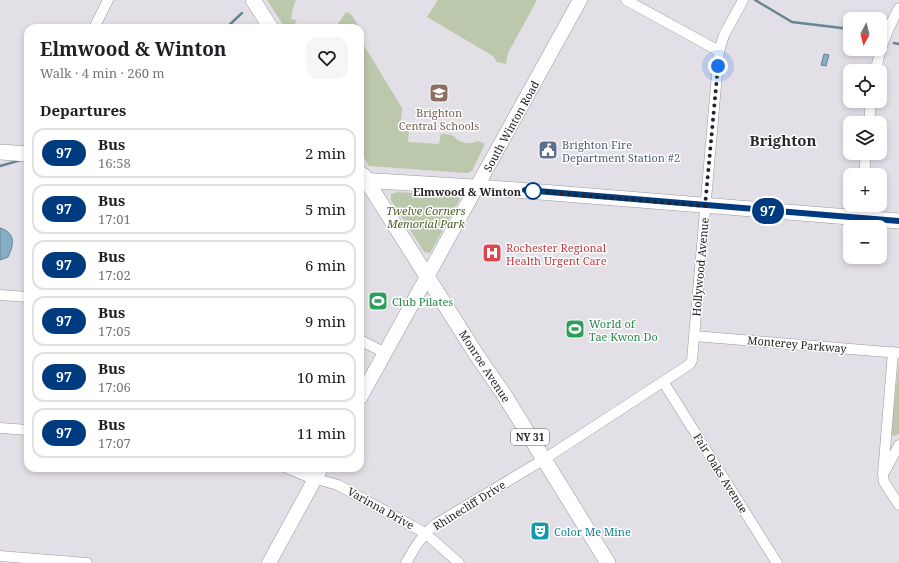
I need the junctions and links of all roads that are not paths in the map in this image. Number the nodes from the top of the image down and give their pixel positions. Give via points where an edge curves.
1 (108, 0) edge
2 (253, 0) edge
3 (580, 0) edge
4 (626, 0) edge
5 (743, 0) edge
6 (899, 8) edge
7 (96, 24) edge
8 (268, 24) edge
9 (719, 51) junction
10 (878, 64) edge
11 (0, 152) edge
12 (24, 154) edge
13 (364, 177) edge
14 (364, 180) edge
15 (477, 187) junction
16 (705, 206) junction
17 (843, 211) edge
18 (861, 212) edge
19 (899, 221) edge
20 (427, 276) junction
21 (0, 295) edge
22 (24, 297) edge
23 (694, 336) junction
24 (364, 342) edge
25 (896, 352) edge
26 (385, 353) junction
27 (664, 383) junction
28 (364, 391) edge
29 (0, 428) edge
30 (24, 430) edge
31 (899, 445) edge
32 (543, 460) junction
33 (296, 472) edge
34 (318, 473) edge
35 (883, 474) junction
36 (899, 505) edge
37 (425, 533) junction
38 (0, 556) edge
39 (87, 563) edge
40 (269, 563) edge
41 (406, 563) edge
42 (459, 563) edge
43 (608, 563) edge
44 (777, 563) edge

1 - 7 street
2 - 8 main road
3 - 15 main road, South Winton Road
4 - 9 street
5 - 9 street, Hollywood Avenue via 724,35
6 - 10 street via 888,30
9 - 16 street, Hollywood Avenue
11 - 12 main road
13 - 15 main road
14 - 20 main road, Monroe Avenue / NY 31
15 - 16 main road
15 - 20 main road, South Winton Road
16 - 17 main road
16 - 23 street, Hollywood Avenue
18 - 19 main road
20 - 26 main road, South Winton Road
20 - 32 main road, Monroe Avenue / NY 31
21 - 22 street
23 - 25 street, Monterey Parkway
23 - 27 street, Hollywood Avenue via 690,364
24 - 26 street
25 - 35 street
26 - 28 main road, South Winton Road
27 - 32 street, Hollywood Avenue
27 - 44 street, Fair Oaks Avenue
29 - 30 street
31 - 35 street
32 - 37 street, Rhinecliff Drive
32 - 43 main road, Monroe Avenue / NY 31
33 - 34 street, Varinna Drive via 306,476
34 - 37 street, Varinna Drive
34 - 40 main road
35 - 36 street via 884,482
37 - 41 street, Rhinecliff Drive
37 - 42 street, Varinna Drive
38 - 39 street

